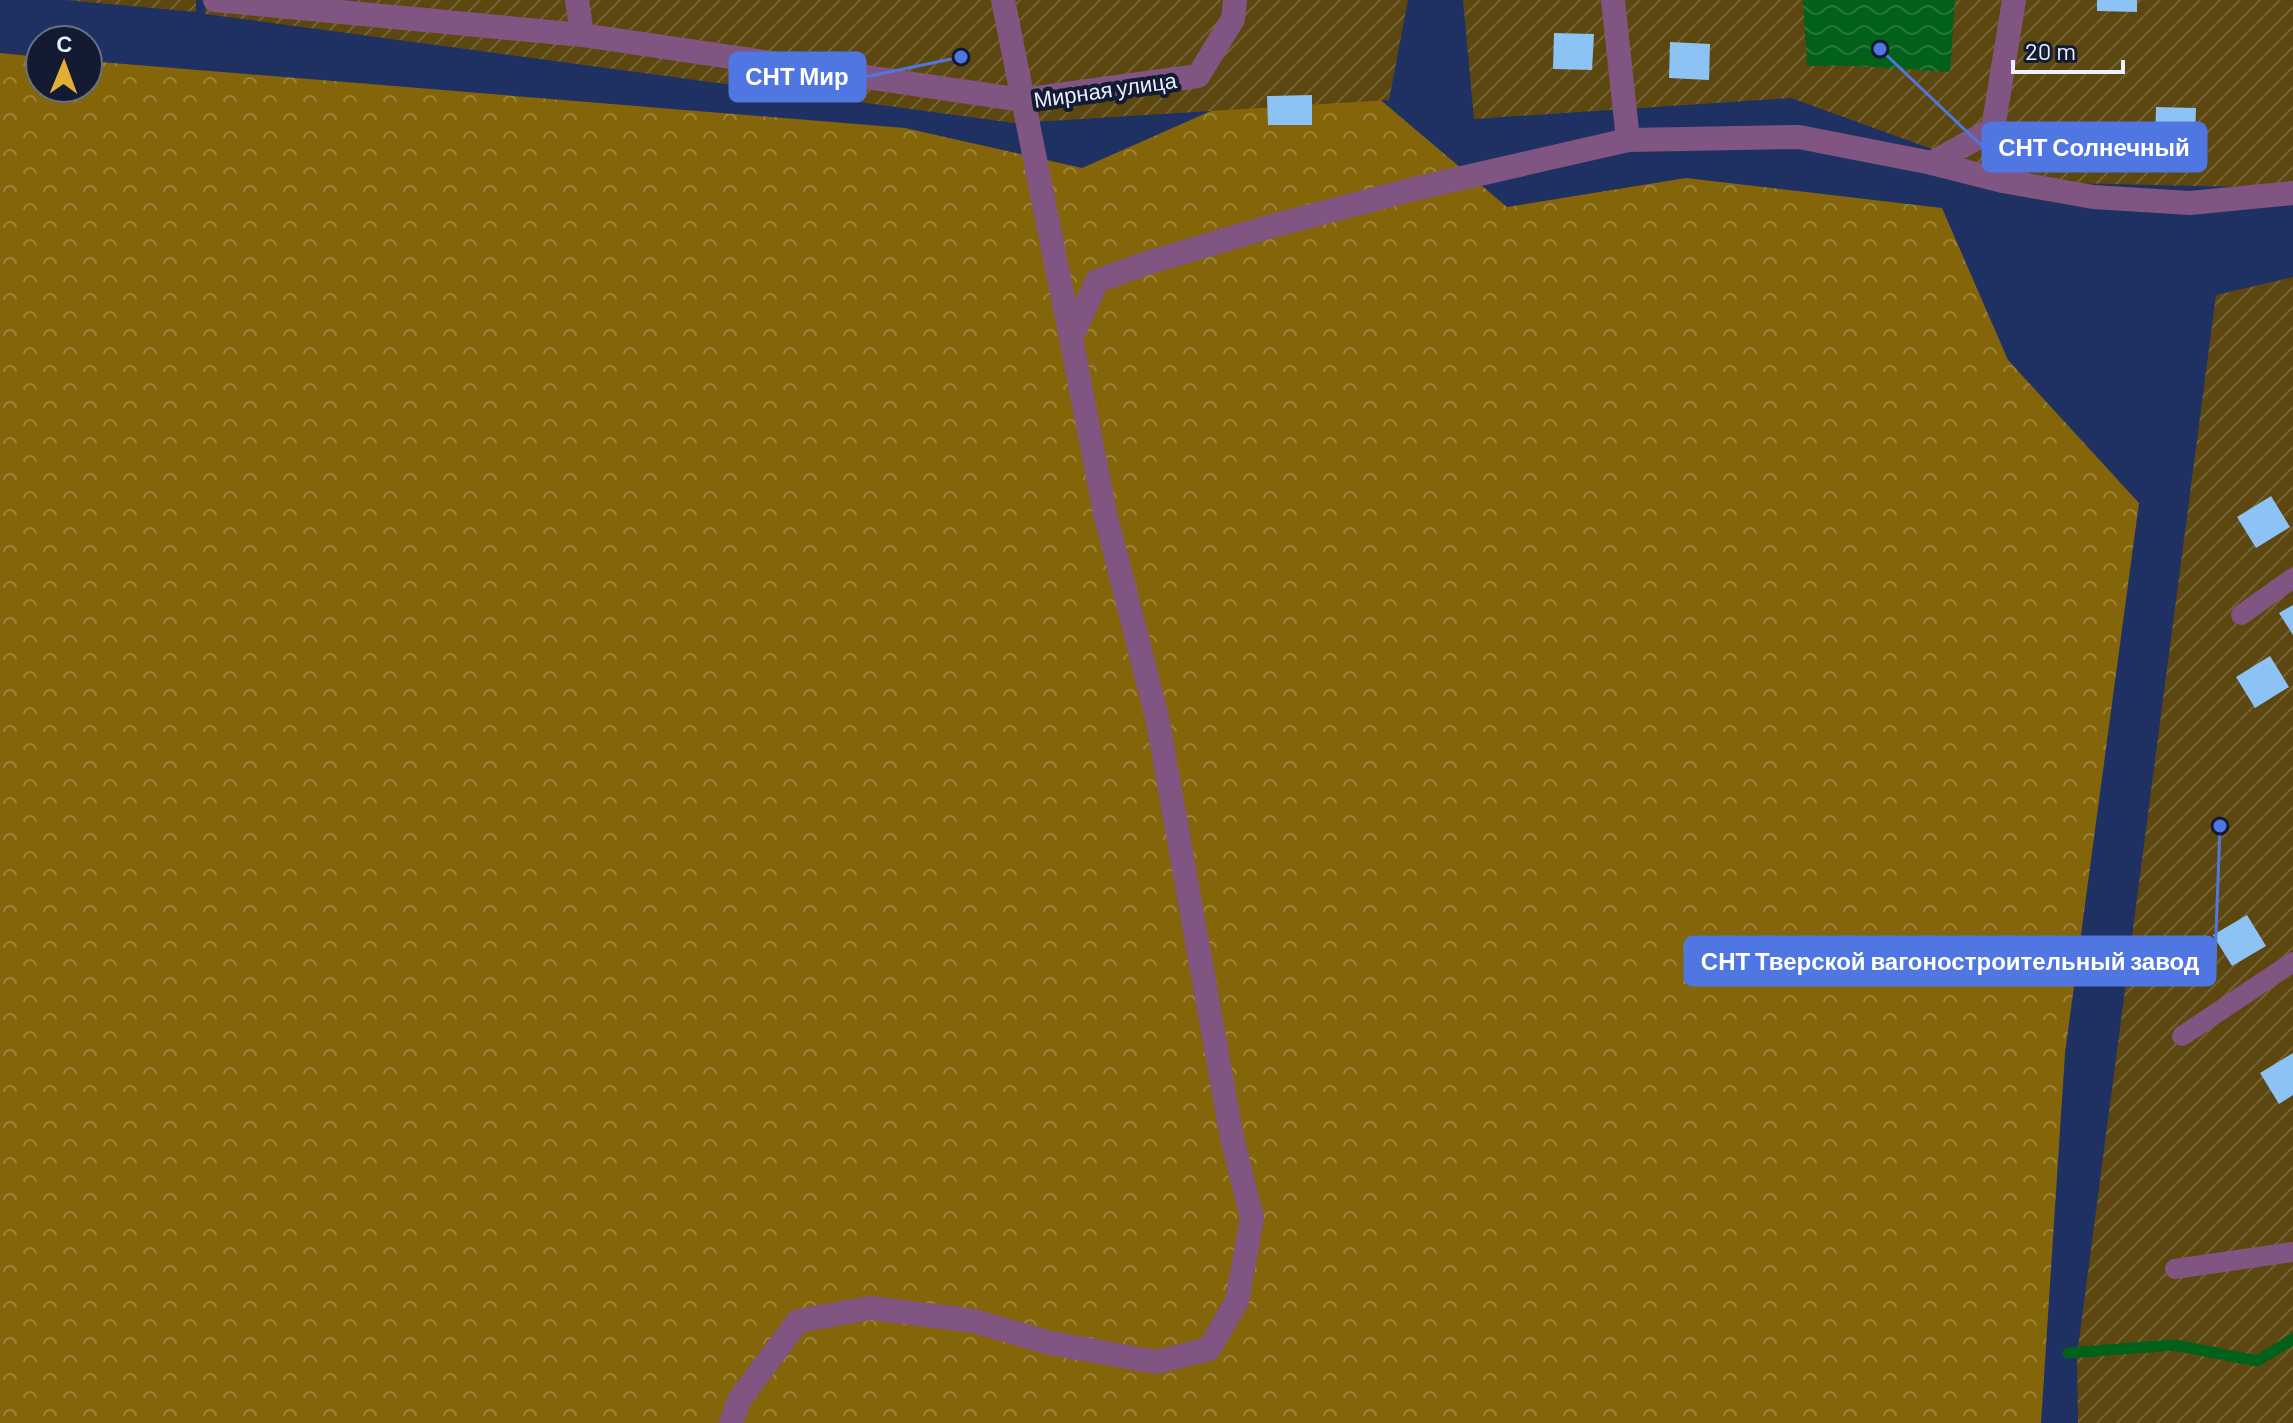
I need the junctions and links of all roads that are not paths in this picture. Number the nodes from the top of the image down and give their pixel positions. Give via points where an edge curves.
1 (215, 0) edge
2 (577, 0) edge
3 (1003, 0) edge
4 (1235, 0) edge
5 (1613, 0) edge
6 (2014, 0) edge
7 (582, 35) junction
8 (1022, 100) junction
9 (1628, 140) junction
10 (1932, 163) junction
11 (2293, 193) edge
12 (1071, 338) junction
13 (2293, 578) edge
14 (2241, 615) dead end
15 (2293, 962) edge
16 (2182, 1036) dead end
17 (2293, 1252) edge
18 (2175, 1269) dead end
19 (731, 1423) edge

1 - 7 street
2 - 7 street
3 - 8 street
4 - 8 street, Мирная улица via 1233,19 1198,76
5 - 9 street
6 - 10 street via 1993,129
7 - 8 street
8 - 12 street
9 - 10 street via 1799,137
9 - 12 street via 1414,189 1135,267 1097,281
10 - 11 street via 2093,197 2190,203
12 - 19 street via 1105,513 1157,717 1232,1138 1252,1218 1237,1301 1209,1349 1156,1362 1050,1343 974,1321 871,1308 798,1321 739,1400
13 - 14 lane
15 - 16 lane
17 - 18 lane

